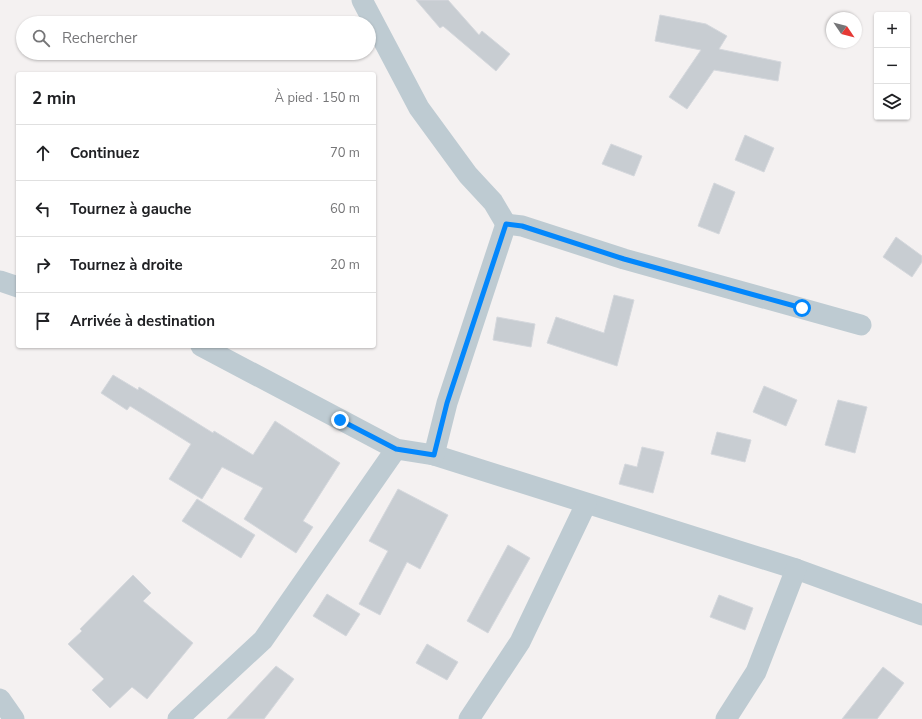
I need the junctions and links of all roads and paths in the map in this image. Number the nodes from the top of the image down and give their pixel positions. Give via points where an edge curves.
1 (362, 0) edge
2 (370, 16) edge
3 (376, 27) edge
4 (506, 224) junction
5 (0, 281) edge
6 (16, 285) edge
7 (861, 324) dead end
8 (204, 348) edge
9 (396, 449) junction
10 (434, 455) junction
11 (586, 504) junction
12 (796, 569) junction
13 (922, 614) edge
14 (0, 699) edge
15 (14, 719) edge
16 (178, 719) edge
17 (469, 719) edge
18 (726, 719) edge

1 - 2 street
3 - 4 street via 419,108 468,175 493,202
4 - 7 street via 522,226 624,259
4 - 10 street via 447,403
5 - 6 street
8 - 9 street
9 - 10 street
9 - 16 street via 263,640
10 - 11 street
11 - 12 street
11 - 17 street via 520,642
12 - 13 street
12 - 18 street via 756,672
14 - 15 street

